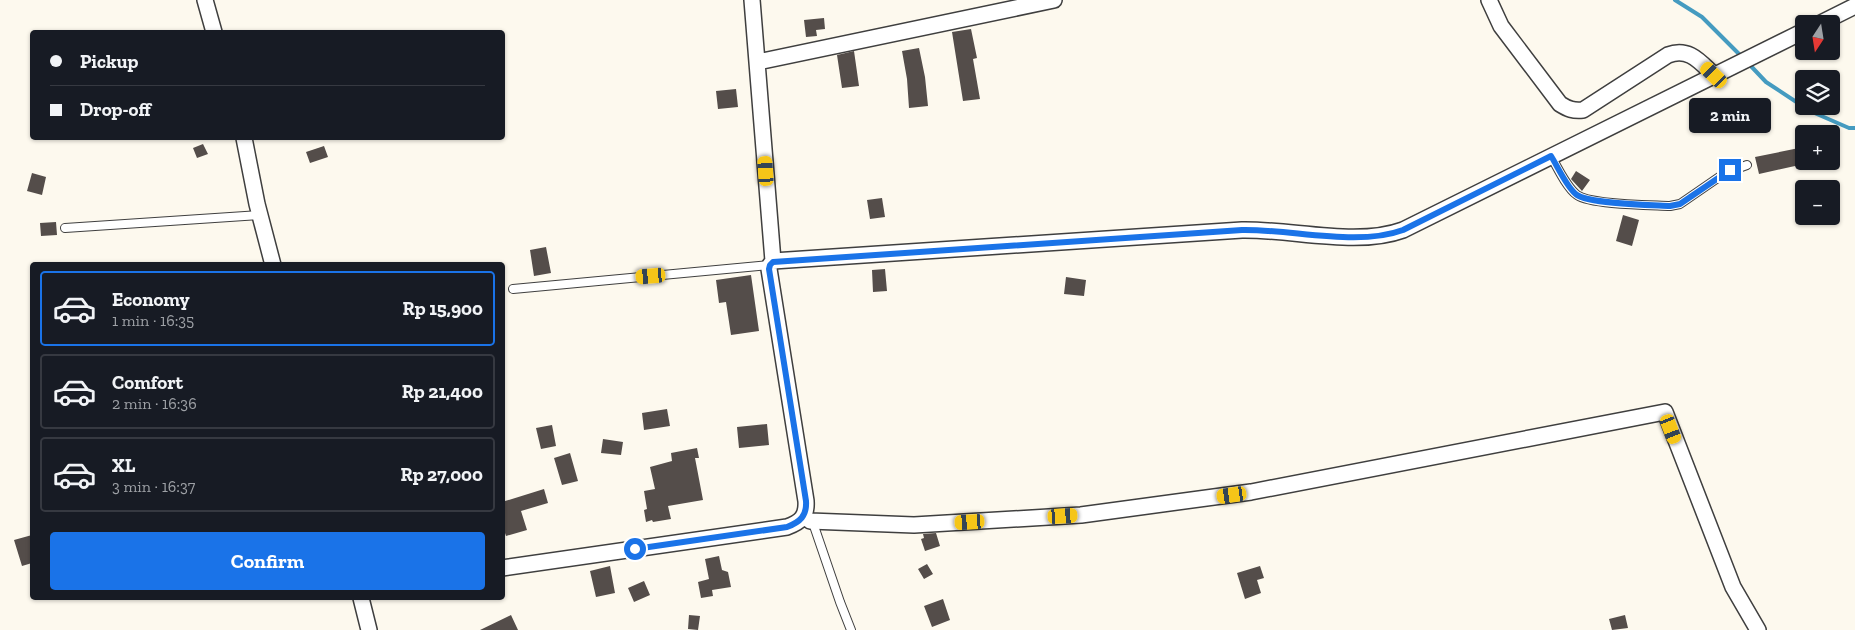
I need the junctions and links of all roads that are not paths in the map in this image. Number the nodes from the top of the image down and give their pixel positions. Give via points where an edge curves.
1 (205, 0) edge
2 (752, 0) edge
3 (1054, 0) edge
4 (1489, 0) edge
5 (1855, 6) edge
6 (1836, 15) edge
7 (213, 30) edge
8 (1795, 35) edge
9 (758, 62) junction
10 (1720, 72) junction
11 (244, 140) edge
12 (1551, 156) junction
13 (1747, 165) dead end
14 (260, 215) junction
15 (65, 228) dead end
16 (272, 262) edge
17 (772, 263) junction
18 (512, 289) dead end
19 (807, 519) junction
20 (505, 568) edge
21 (361, 600) edge
22 (368, 630) edge
23 (851, 630) edge
24 (1758, 630) edge

1 - 7 street
2 - 9 street
3 - 9 street
4 - 10 street via 1501,26 1560,104 1575,111 1583,110 1675,52 1689,54
5 - 6 street
8 - 10 street
9 - 17 street
10 - 12 street
11 - 14 street
12 - 13 lane via 1578,196 1670,206 1680,204 1725,172
12 - 17 street via 1403,230 1380,236 1242,230
14 - 15 lane
14 - 16 street
17 - 18 lane
17 - 19 street
19 - 20 street via 787,527
19 - 23 lane via 813,523
19 - 24 street via 914,525 1081,515 1251,492 1664,412 1734,587
21 - 22 street

